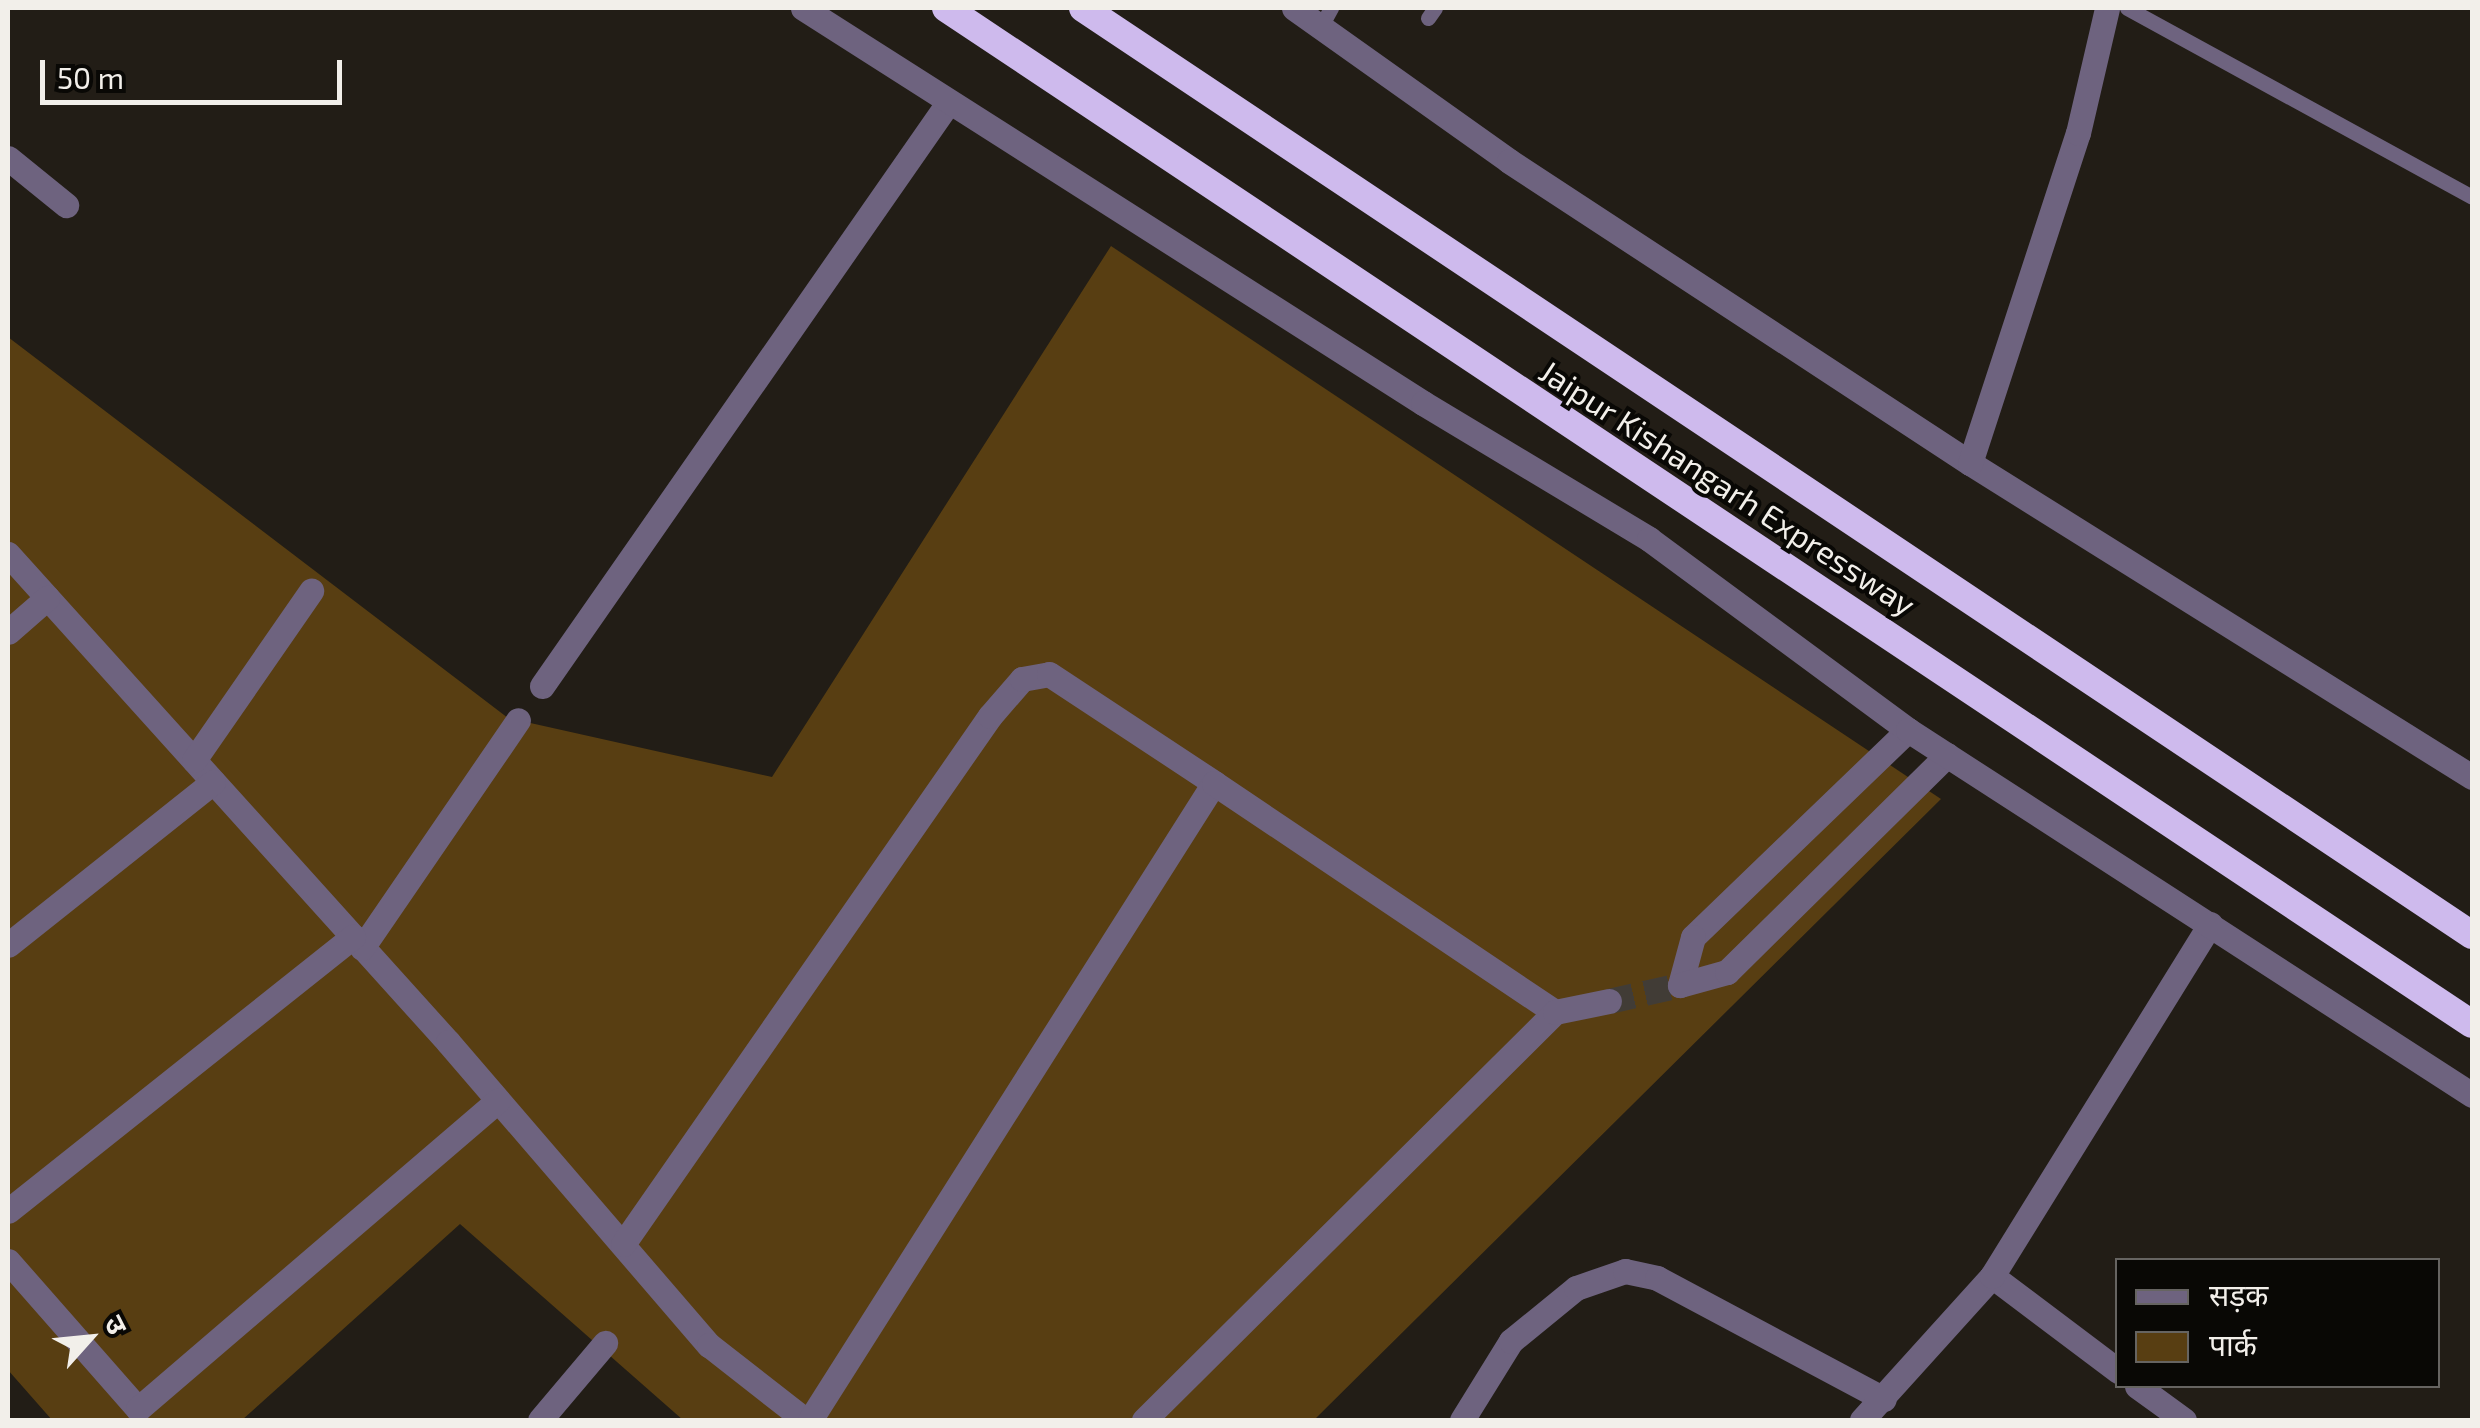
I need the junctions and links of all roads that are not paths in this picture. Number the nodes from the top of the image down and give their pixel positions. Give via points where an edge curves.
1 (803, 8) edge
2 (946, 8) edge
3 (1083, 8) edge
4 (1294, 8) edge
5 (2108, 8) edge
6 (2127, 8) edge
7 (1326, 16) edge
8 (948, 103) junction
9 (8, 158) edge
10 (2472, 197) edge
11 (66, 204) dead end
12 (1970, 463) junction
13 (8, 554) edge
14 (311, 591) dead end
15 (47, 598) junction
16 (8, 632) edge
17 (542, 686) dead end
18 (518, 720) dead end
19 (1908, 730) junction
20 (1947, 755) junction
21 (194, 760) junction
22 (2472, 777) edge
23 (213, 782) junction
24 (1214, 783) junction
25 (2210, 924) junction
26 (2472, 934) edge
27 (358, 942) junction
28 (8, 945) edge
29 (1609, 1001) tunnel mouth
30 (1555, 1012) junction
31 (2472, 1024) edge
32 (2472, 1095) edge
33 (498, 1100) junction
34 (8, 1211) edge
35 (623, 1244) junction
36 (8, 1261) edge
37 (1992, 1276) junction
38 (605, 1343) dead end
39 (2115, 1369) edge
40 (2140, 1388) edge
41 (1884, 1400) junction
42 (540, 1420) edge
43 (808, 1420) edge
44 (1144, 1420) edge
45 (1462, 1420) edge
46 (1862, 1420) edge
47 (2184, 1420) edge

1 - 8 street
2 - 31 highway, Jaipur Kishangarh Expressway
3 - 26 highway, Jaipur Kishangarh Expressway
4 - 7 street
5 - 12 street via 2078,133
6 - 10 lane
7 - 12 street via 1509,161
8 - 17 street
8 - 19 street via 1649,538
9 - 11 street
12 - 22 street
13 - 15 street
14 - 21 street
15 - 16 street
15 - 21 street
18 - 27 street
19 - 20 street
19 - 20 street via 1692,937 1680,984 1726,972
20 - 25 street
21 - 23 street
23 - 27 street
23 - 28 street
24 - 30 street
24 - 35 street via 1049,674 1022,679
24 - 43 street
25 - 32 street
25 - 37 street
27 - 33 street
27 - 34 street
29 - 30 street
30 - 44 street
33 - 35 street
33 - 36 street via 138,1409
35 - 43 street via 709,1345
37 - 39 street
37 - 41 street
38 - 42 street
40 - 47 street
41 - 45 street via 1657,1278 1624,1272 1576,1288 1512,1340
41 - 46 street

